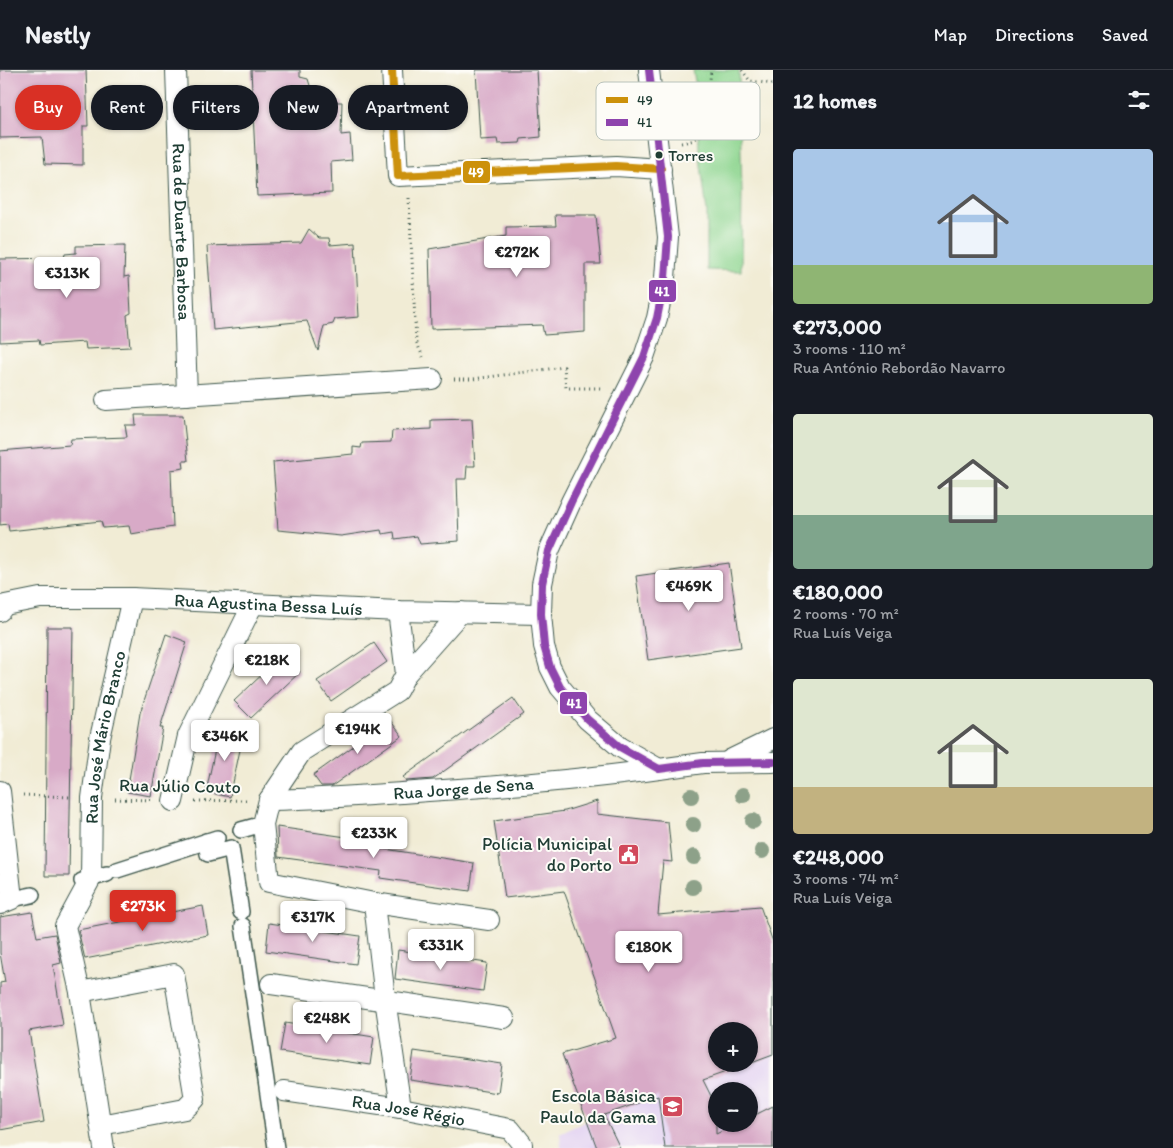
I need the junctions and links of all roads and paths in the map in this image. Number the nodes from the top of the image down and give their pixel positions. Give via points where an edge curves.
1 (176, 70) edge
2 (392, 70) edge
3 (742, 70) edge
4 (758, 82) edge
5 (760, 82) edge
6 (773, 84) edge
7 (657, 140) edge
8 (695, 140) edge
9 (658, 148) junction
10 (660, 169) junction
11 (408, 176) junction
12 (432, 379) junction
13 (629, 388) junction
14 (187, 395) junction
15 (106, 400) dead end
16 (132, 598) junction
17 (253, 604) junction
18 (0, 610) edge
19 (398, 611) junction
20 (461, 612) junction
21 (541, 614) junction
22 (406, 674) junction
23 (773, 739) edge
24 (726, 762) junction
25 (773, 762) edge
26 (658, 769) junction
27 (0, 793) edge
28 (92, 798) junction
29 (269, 800) junction
30 (173, 801) junction
31 (262, 824) junction
32 (241, 830) dead end
33 (98, 876) junction
34 (15, 899) edge
35 (374, 903) junction
36 (489, 920) dead end
37 (271, 984) dead end
38 (80, 992) junction
39 (385, 999) junction
40 (504, 1018) dead end
41 (284, 1091) dead end
42 (401, 1108) junction
43 (100, 1124) junction
44 (104, 1148) edge
45 (276, 1148) edge
46 (522, 1148) edge

1 - 14 street, Rua de Duarte Barbosa
2 - 11 street via 398,176
3 - 4 path via 750,81
5 - 6 path
7 - 9 street
8 - 9 path
9 - 10 street
10 - 11 street via 616,166
10 - 13 street via 668,237 665,278 647,349
11 - 12 path via 416,341
12 - 13 path via 473,378 564,367 566,388
12 - 14 street
13 - 21 street via 549,551 542,584
14 - 15 street
16 - 17 street, Rua Agustina Bessa Luís
16 - 18 street, Rua Agustina Bessa Luís via 40,598 5,604
16 - 28 street, Rua José Mário Branco via 100,738
17 - 19 street, Rua Agustina Bessa Luís
17 - 30 street via 188,736
19 - 20 street, Rua Agustina Bessa Luís
19 - 22 street
20 - 21 street, Rua Agustina Bessa Luís
20 - 22 street
21 - 26 street via 544,646 560,687 587,719 620,747
22 - 29 street via 397,691 302,752
23 - 24 street
24 - 25 street
24 - 26 street, Rua Jorge de Sena
26 - 29 street, Rua Jorge de Sena via 480,788
27 - 28 path, Rua Júlio Couto
27 - 34 street
28 - 30 path, Rua Júlio Couto
28 - 33 street, Rua José Mário Branco
29 - 30 path, Rua Júlio Couto
29 - 31 street
31 - 32 street
31 - 35 street via 269,882
33 - 38 street via 65,926
33 - 45 street via 212,839 208,854 231,848
35 - 36 street
35 - 39 street
37 - 39 street
38 - 43 street
38 - 43 street via 174,974 195,1099 185,1109
39 - 40 street
39 - 42 street
41 - 42 street, Rua José Régio
42 - 46 street, Rua José Régio via 510,1129
43 - 44 street

